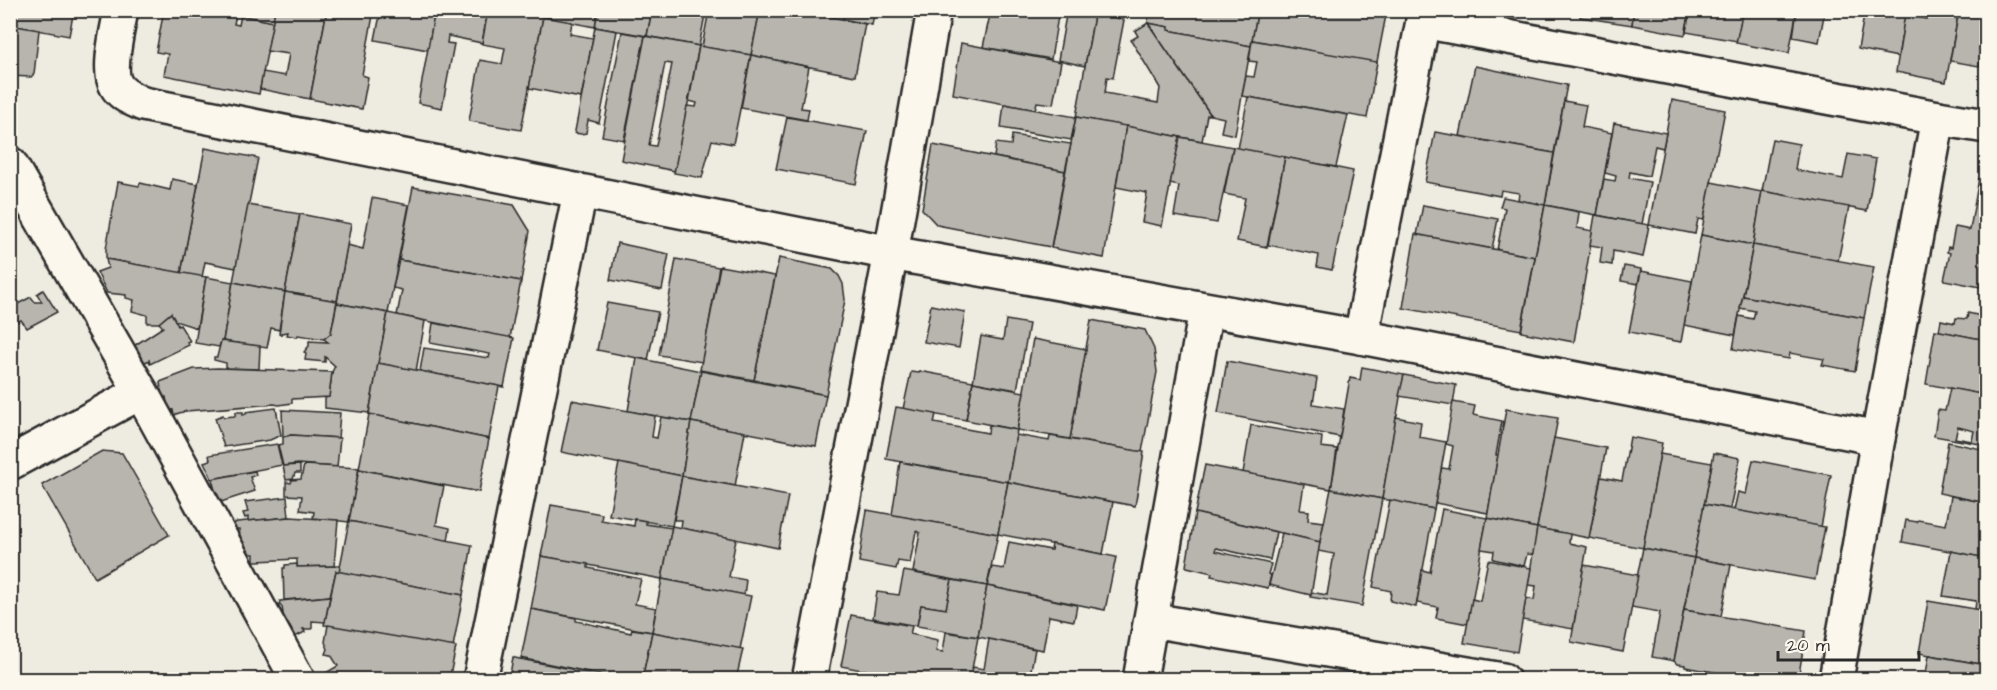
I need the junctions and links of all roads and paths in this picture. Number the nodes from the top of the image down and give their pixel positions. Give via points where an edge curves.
1 (121, 10) edge
2 (934, 10) edge
3 (1424, 16) edge
4 (1938, 118) junction
5 (1986, 126) edge
6 (10, 164) edge
7 (580, 192) junction
8 (891, 253) junction
9 (1206, 309) junction
10 (1361, 337) junction
11 (141, 392) junction
12 (1878, 438) junction
13 (10, 463) edge
14 (1151, 620) junction
15 (298, 680) edge
16 (480, 680) edge
17 (809, 680) edge
18 (1140, 680) edge
19 (1503, 680) edge
20 (1836, 680) edge

1 - 7 street via 113,71 116,84 126,96 143,104
2 - 8 street
3 - 4 street
3 - 10 street
4 - 5 street
4 - 12 street
6 - 11 street
7 - 8 street
7 - 16 street
8 - 9 street
8 - 17 street
9 - 10 street
9 - 14 street
10 - 12 street
11 - 13 street
11 - 15 street
12 - 20 street
14 - 18 street
14 - 19 street

